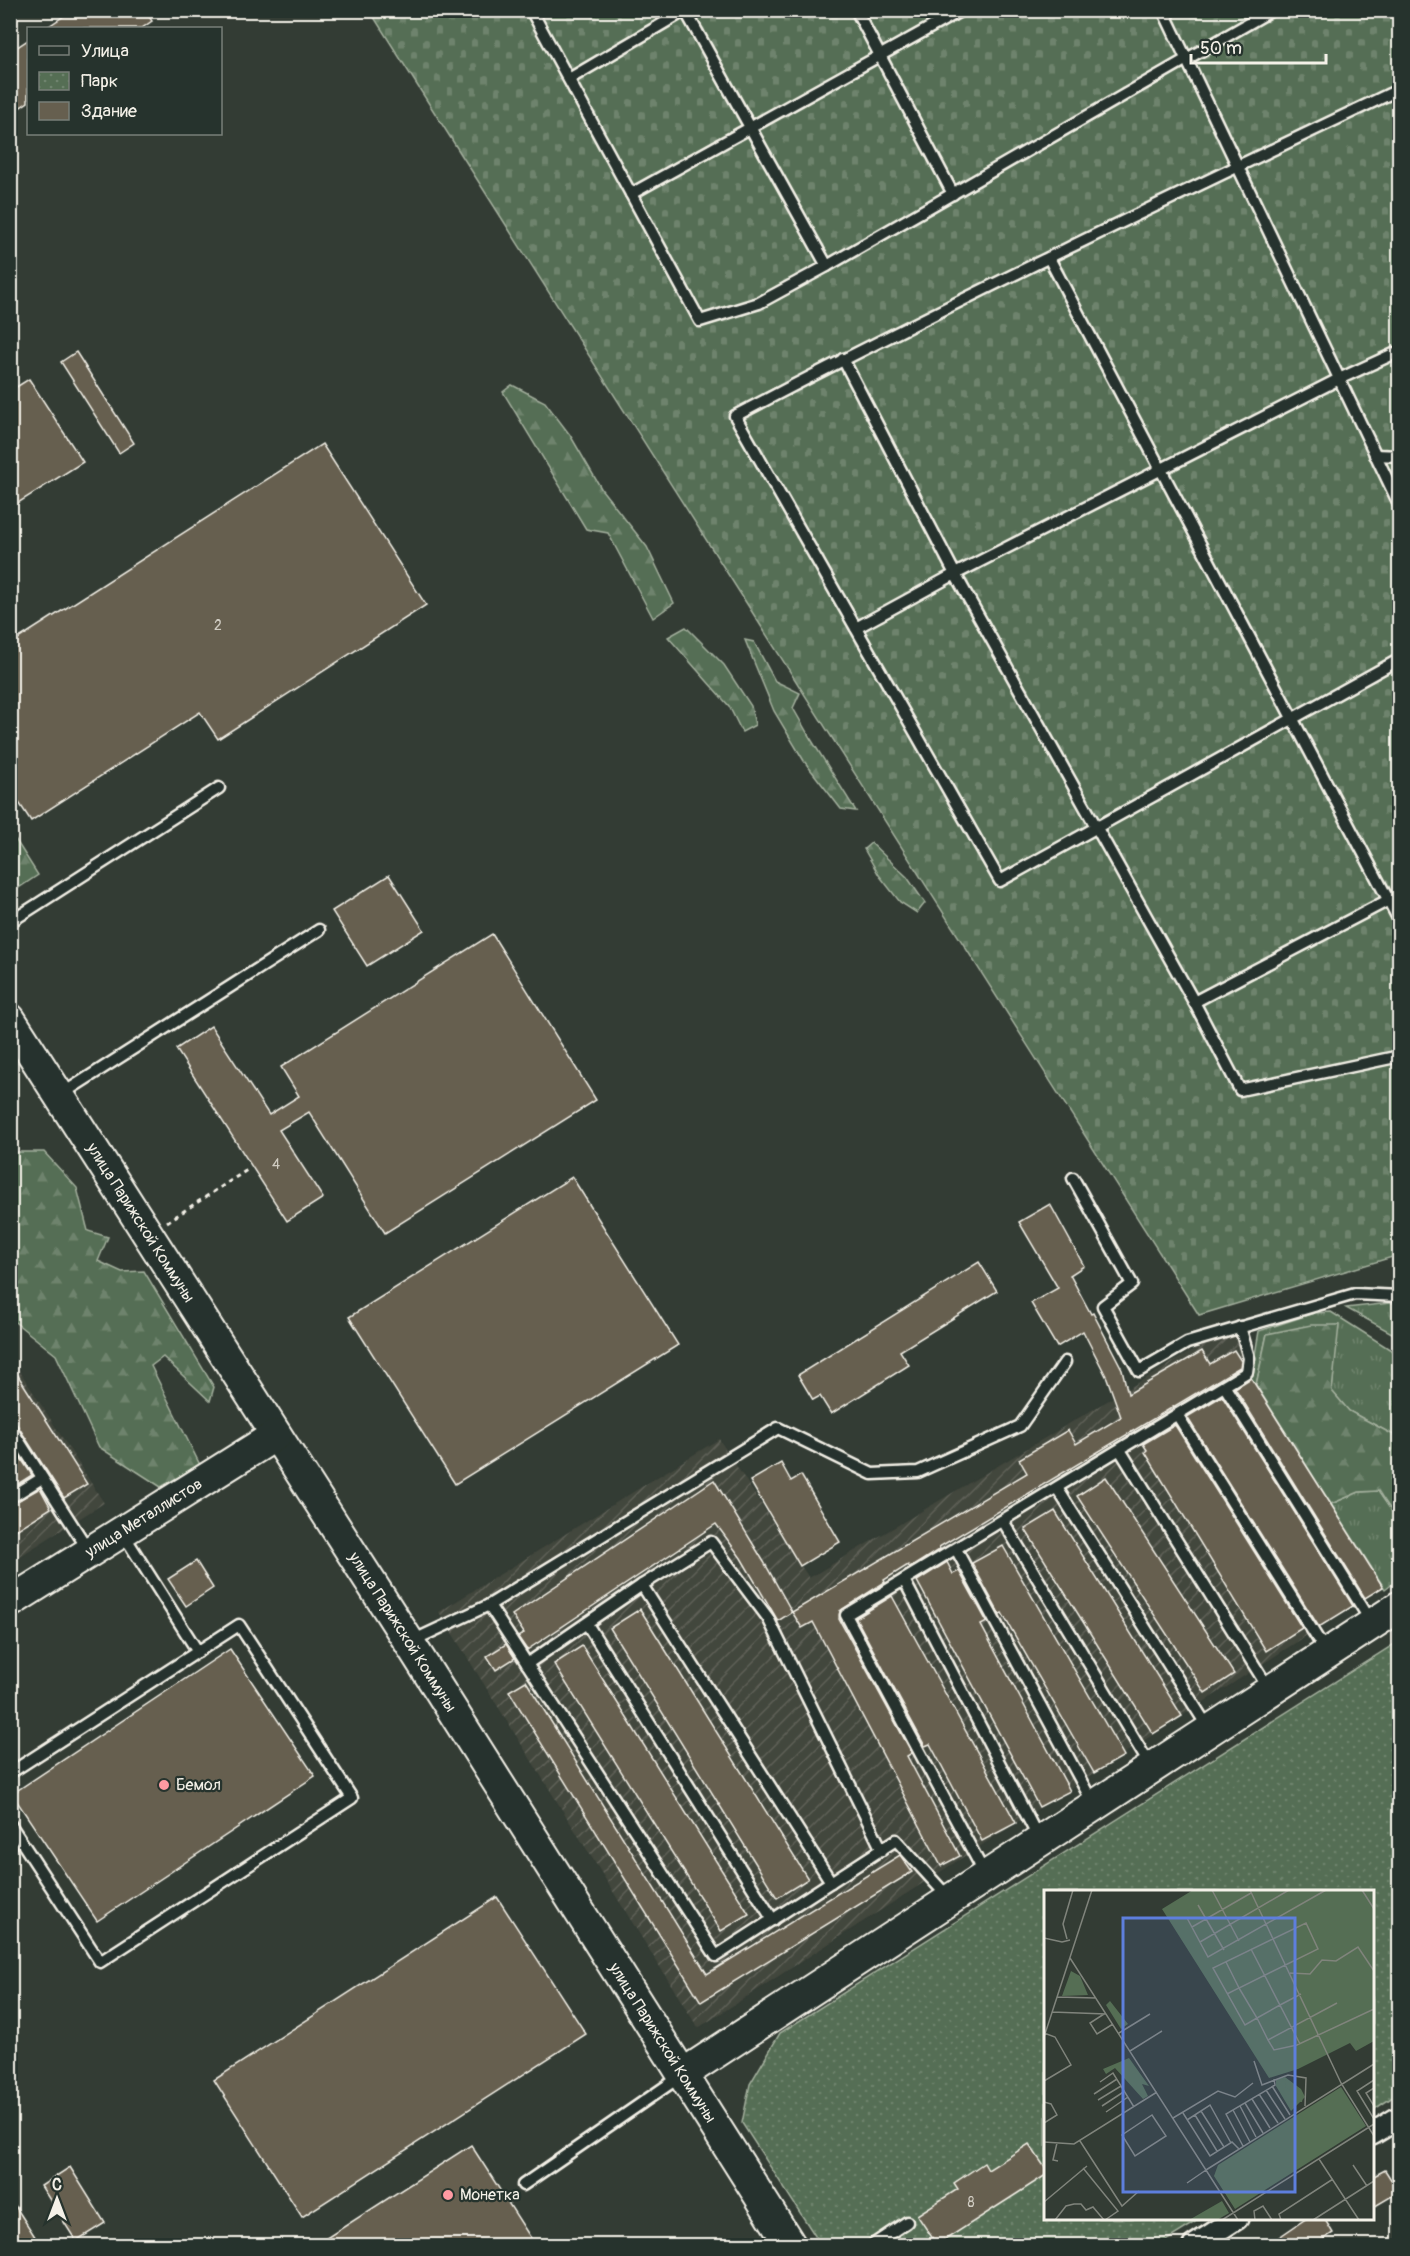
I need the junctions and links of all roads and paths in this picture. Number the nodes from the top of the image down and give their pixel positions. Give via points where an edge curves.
1 (531, 10) edge
2 (856, 10) edge
3 (962, 10) edge
4 (1163, 10) edge
5 (1272, 10) edge
6 (685, 11) edge
7 (880, 56) junction
8 (1188, 60) junction
9 (569, 79) junction
10 (1400, 89) edge
11 (750, 128) junction
12 (1238, 166) junction
13 (631, 194) junction
14 (953, 194) junction
15 (1049, 258) junction
16 (827, 266) junction
17 (1400, 351) edge
18 (843, 359) junction
19 (1339, 379) junction
20 (1375, 455) junction
21 (1400, 456) edge
22 (1161, 470) junction
23 (1400, 506) edge
24 (955, 574) junction
25 (856, 628) junction
26 (1400, 659) edge
27 (1292, 718) junction
28 (219, 788) dead end
29 (1096, 827) junction
30 (1400, 894) edge
31 (1389, 900) junction
32 (10, 922) edge
33 (1400, 922) edge
34 (319, 930) dead end
35 (1194, 1002) junction
36 (10, 1019) edge
37 (1400, 1056) edge
38 (59, 1096) junction
39 (248, 1170) dead end
40 (1073, 1178) dead end
41 (148, 1234) junction
42 (1400, 1296) edge
43 (1240, 1327) junction
44 (1065, 1362) dead end
45 (1225, 1387) junction
46 (1178, 1416) junction
47 (10, 1427) edge
48 (276, 1435) junction
49 (1120, 1450) junction
50 (42, 1478) junction
51 (1057, 1488) junction
52 (10, 1498) edge
53 (1002, 1521) junction
54 (122, 1532) junction
55 (956, 1549) junction
56 (89, 1552) junction
57 (904, 1580) junction
58 (642, 1585) junction
59 (10, 1602) edge
60 (489, 1605) junction
61 (1400, 1606) edge
62 (1372, 1623) junction
63 (587, 1624) junction
64 (409, 1642) junction
65 (198, 1652) junction
66 (1326, 1653) junction
67 (527, 1664) junction
68 (1270, 1690) junction
69 (1209, 1730) junction
70 (1151, 1768) junction
71 (10, 1773) edge
72 (1094, 1805) junction
73 (10, 1824) edge
74 (1040, 1841) junction
75 (882, 1850) junction
76 (986, 1876) junction
77 (831, 1882) junction
78 (950, 1899) junction
79 (773, 1920) junction
80 (683, 2074) junction
81 (1400, 2117) edge
82 (1374, 2133) edge
83 (523, 2185) dead end
84 (1234, 2220) edge
85 (907, 2222) dead end
86 (791, 2246) edge
87 (871, 2246) edge
88 (1194, 2246) edge

1 - 9 lane
2 - 7 lane
3 - 7 lane
4 - 8 lane
5 - 8 lane
6 - 9 lane
6 - 11 lane
7 - 11 lane
7 - 14 lane
8 - 12 lane
8 - 14 lane
9 - 13 lane
10 - 12 lane
11 - 13 lane
11 - 16 lane
12 - 15 lane
12 - 19 lane
13 - 16 lane via 700,321 759,303
14 - 16 lane
15 - 18 lane
15 - 22 lane
17 - 19 lane
18 - 24 lane
18 - 25 lane via 735,416
19 - 20 lane
19 - 22 lane
20 - 21 lane
20 - 23 lane
22 - 24 lane
22 - 27 lane
24 - 25 lane
24 - 29 lane
25 - 29 lane via 1000,880
26 - 27 lane
27 - 29 lane
27 - 31 lane
28 - 32 lane
29 - 35 lane
30 - 31 lane
31 - 33 lane
31 - 35 lane
34 - 38 lane
35 - 37 lane via 1240,1090
36 - 38 main road, улица Парижской Коммуны
38 - 41 main road, улица Парижской Коммуны
39 - 41 path
40 - 43 lane via 1132,1284 1103,1306 1138,1371 1187,1343
41 - 48 main road, улица Парижской Коммуны
42 - 43 lane via 1355,1294
43 - 45 lane via 1249,1358 1247,1372
44 - 60 lane via 1020,1426 918,1472 872,1474 778,1428
45 - 46 lane
45 - 62 lane
46 - 49 lane
46 - 66 lane
47 - 50 lane
48 - 54 main road, улица Металлистов
48 - 64 main road, улица Парижской Коммуны
49 - 51 lane
49 - 68 lane
50 - 52 lane
50 - 56 lane
51 - 53 lane
51 - 69 lane
53 - 55 lane
53 - 70 lane
54 - 56 main road, улица Металлистов
54 - 65 lane
55 - 57 lane
55 - 72 lane
56 - 59 main road, улица Металлистов
57 - 74 lane
57 - 76 lane via 846,1615
58 - 63 lane
58 - 75 lane via 711,1542 768,1618
58 - 77 lane
60 - 64 lane
60 - 67 lane
61 - 62 main road
62 - 66 main road
63 - 67 lane
63 - 79 lane
64 - 80 main road, улица Парижской Коммуны
65 - 71 lane
65 - 73 lane via 238,1625 352,1798 100,1962
66 - 68 main road
67 - 79 lane via 716,1956
68 - 69 main road
69 - 70 main road
70 - 72 main road
72 - 74 main road
74 - 76 main road
75 - 77 lane
75 - 78 lane via 897,1840
76 - 78 main road
77 - 79 lane
78 - 80 main road
80 - 83 lane
80 - 86 main road, улица Парижской Коммуны
81 - 82 street
84 - 88 street
85 - 87 lane

